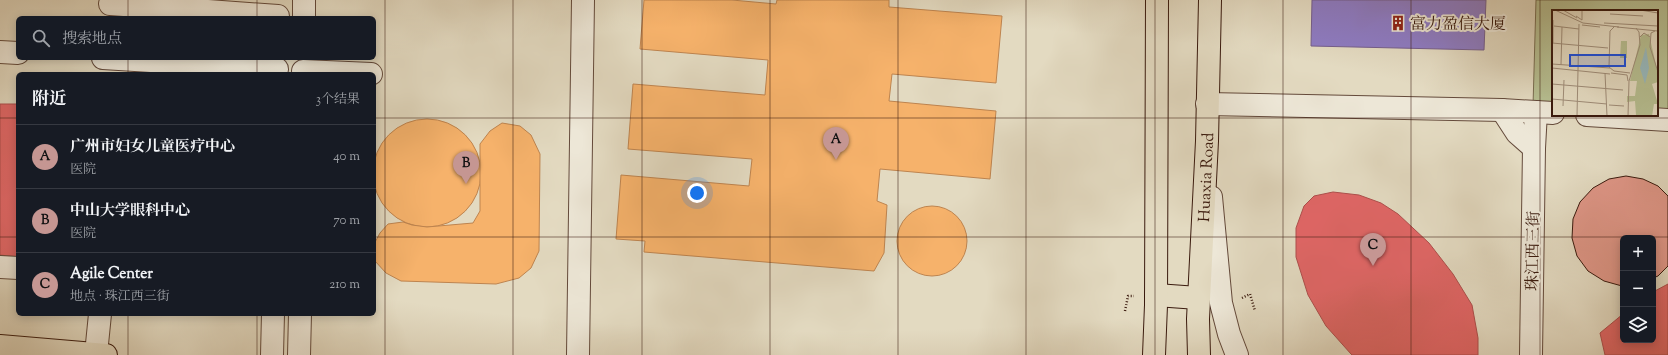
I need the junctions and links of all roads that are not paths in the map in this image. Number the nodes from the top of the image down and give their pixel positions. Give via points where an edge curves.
1 (304, 0) edge
2 (583, 0) edge
3 (1157, 0) edge
4 (1210, 0) edge
5 (110, 4) dead end
6 (278, 12) edge
7 (304, 16) edge
8 (0, 52) edge
9 (16, 53) edge
10 (125, 60) edge
11 (277, 67) edge
12 (303, 68) edge
13 (231, 70) edge
14 (348, 72) edge
15 (1207, 104) junction
16 (1502, 110) junction
17 (1544, 112) edge
18 (1603, 116) edge
19 (1668, 120) edge
20 (1207, 141) junction
21 (1534, 148) junction
22 (0, 267) edge
23 (16, 268) edge
24 (1156, 296) junction
25 (1198, 298) junction
26 (100, 316) edge
27 (273, 316) edge
28 (300, 316) edge
29 (0, 346) edge
30 (101, 355) edge
31 (272, 355) edge
32 (299, 355) edge
33 (578, 355) edge
34 (1154, 355) edge
35 (1199, 355) edge
36 (1237, 355) edge
37 (1531, 355) edge

1 - 7 street
2 - 33 street
3 - 24 main road
4 - 15 main road, Huaxia Road
5 - 6 street
8 - 9 street
10 - 13 street
11 - 13 street
12 - 14 street
15 - 16 street
15 - 20 main road, Huaxia Road
16 - 17 street
16 - 21 street via 1517,133
17 - 21 street, 珠江西三街
18 - 19 street
20 - 25 main road, Huaxia Road
20 - 36 street via 1221,303
21 - 37 street, 珠江西三街
22 - 23 street
24 - 25 main road
24 - 34 main road
25 - 35 main road, Huaxia Road
26 - 30 street
27 - 31 street
28 - 32 street
29 - 30 main road

